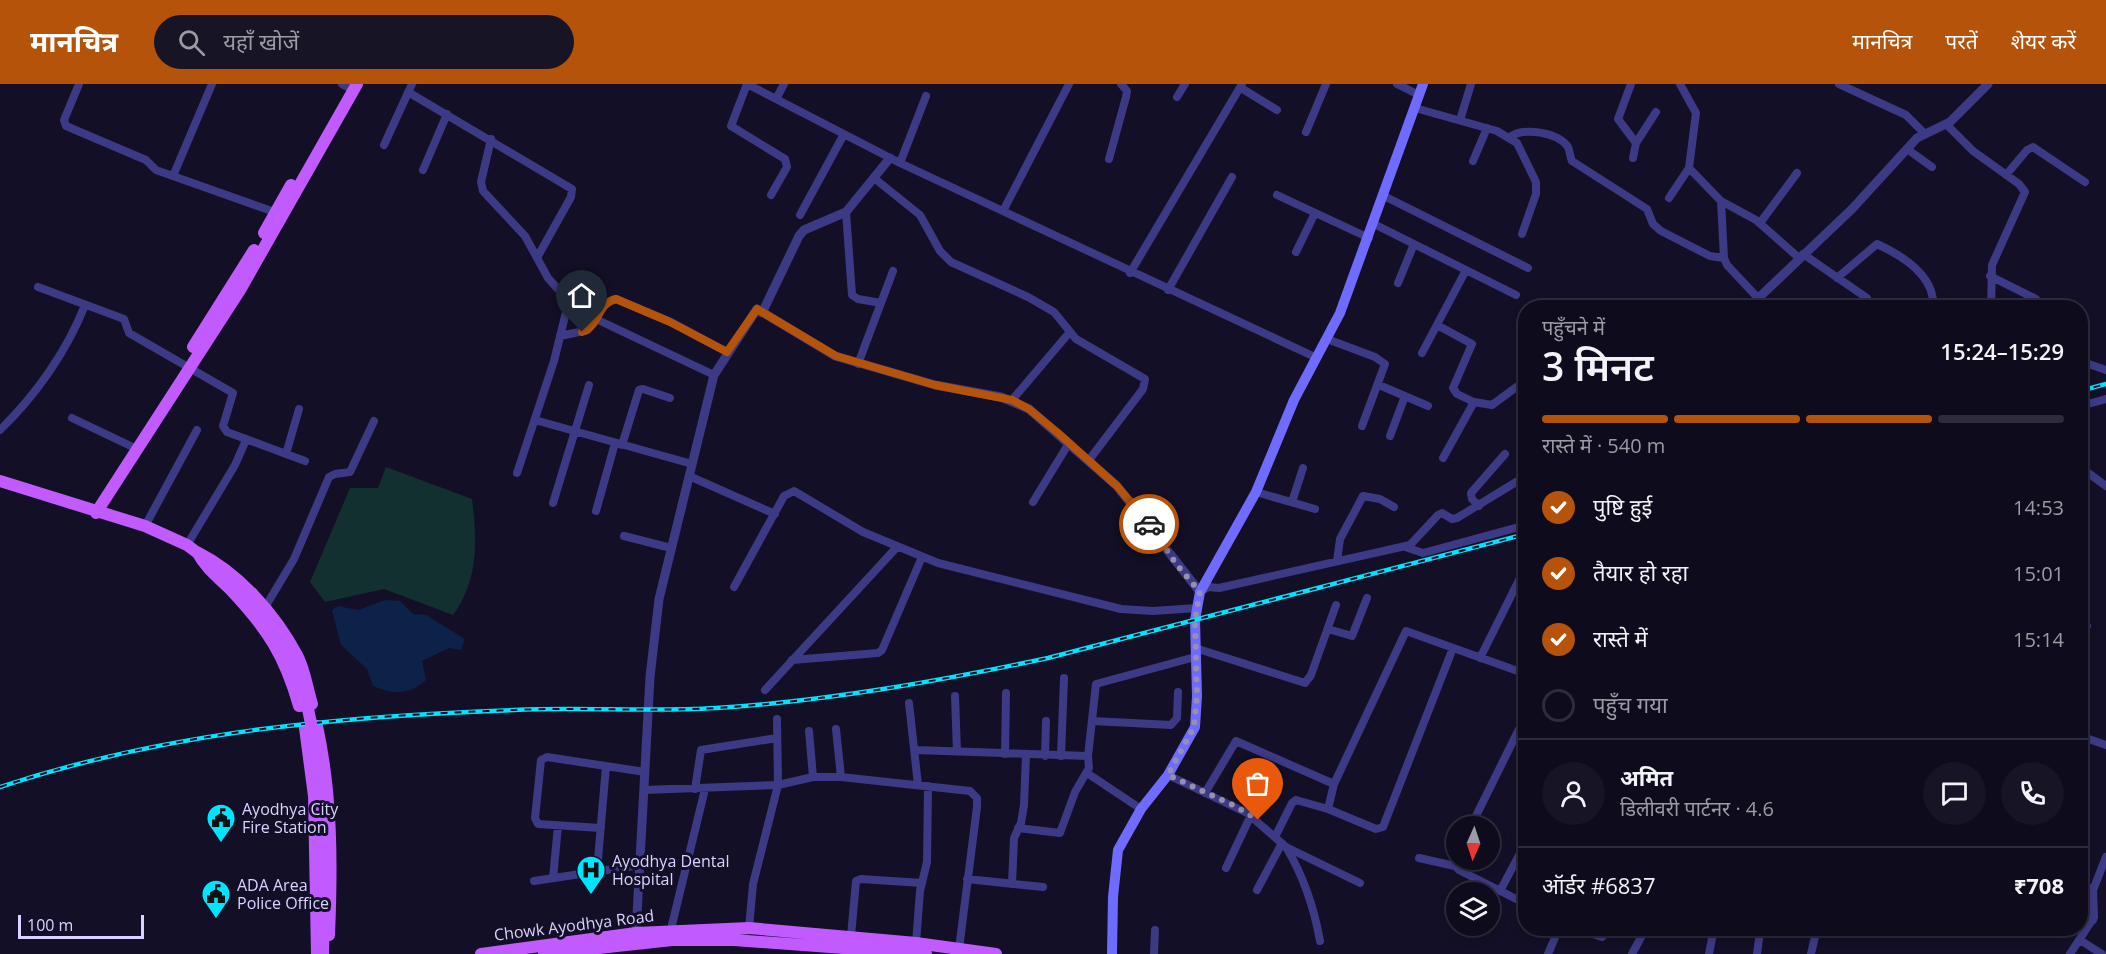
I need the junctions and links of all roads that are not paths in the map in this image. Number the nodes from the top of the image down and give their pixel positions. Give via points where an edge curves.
1 (79, 84) edge
2 (212, 84) edge
3 (747, 84) edge
4 (784, 84) edge
5 (1069, 84) edge
6 (1121, 84) edge
7 (1185, 84) edge
8 (1326, 84) edge
9 (1397, 84) edge
10 (1423, 84) edge
11 (1471, 84) edge
12 (1631, 84) edge
13 (1680, 84) edge
14 (1839, 84) edge
15 (1988, 84) edge
16 (349, 86) edge
17 (1241, 86) edge
18 (410, 88) edge
19 (1419, 95) junction
20 (926, 96) dead end
21 (1178, 97) dead end
22 (776, 99) junction
23 (1415, 108) junction
24 (1277, 110) dead end
25 (1656, 112) dead end
26 (447, 114) junction
27 (1460, 120) junction
28 (1946, 124) junction
29 (1487, 128) junction
30 (1306, 132) dead end
31 (1924, 133) junction
32 (844, 134) junction
33 (1510, 137) junction
34 (491, 139) junction
35 (1636, 143) junction
36 (384, 145) dead end
37 (1907, 149) junction
38 (890, 158) junction
39 (1633, 158) dead end
40 (1109, 159) dead end
41 (1473, 161) dead end
42 (900, 163) junction
43 (1932, 167) dead end
44 (1689, 168) junction
45 (423, 170) dead end
46 (1797, 173) dead end
47 (2006, 175) junction
48 (173, 176) junction
49 (1232, 177) dead end
50 (874, 178) junction
51 (2085, 182) dead end
52 (771, 195) dead end
53 (1277, 195) dead end
54 (1384, 196) junction
55 (1669, 198) dead end
56 (1721, 201) junction
57 (1003, 211) junction
58 (846, 212) junction
59 (1315, 213) junction
60 (280, 214) junction
61 (800, 215) dead end
62 (1760, 223) junction
63 (1374, 224) junction
64 (1522, 234) dead end
65 (1369, 238) junction
66 (1414, 244) junction
67 (1296, 252) dead end
68 (538, 256) junction
69 (1801, 256) junction
70 (1724, 258) junction
71 (1528, 268) dead end
72 (1466, 270) junction
73 (893, 271) dead end
74 (1130, 273) junction
75 (1990, 276) junction
76 (1837, 278) junction
77 (1398, 283) dead end
78 (38, 287) dead end
79 (1168, 290) junction
80 (1516, 295) dead end
81 (1757, 297) junction
82 (2036, 299) dead end
83 (1755, 300) edge
84 (1868, 300) edge
85 (1934, 300) edge
86 (1991, 300) edge
87 (881, 303) junction
88 (86, 305) junction
89 (762, 313) junction
90 (596, 319) junction
91 (1437, 325) junction
92 (1069, 333) junction
93 (560, 336) junction
94 (1327, 339) junction
95 (727, 352) junction
96 (1422, 353) dead end
97 (1317, 358) junction
98 (858, 364) junction
99 (2088, 364) edge
100 (186, 365) junction
101 (2106, 370) edge
102 (714, 375) junction
103 (589, 385) dead end
104 (1378, 385) junction
105 (1518, 386) edge
106 (1405, 396) junction
107 (670, 398) dead end
108 (2106, 399) edge
109 (1012, 400) junction
110 (1474, 402) junction
111 (2088, 404) edge
112 (1428, 406) dead end
113 (299, 409) dead end
114 (72, 418) dead end
115 (535, 420) junction
116 (374, 421) dead end
117 (1362, 426) dead end
118 (0, 430) edge
119 (197, 430) dead end
120 (576, 432) junction
121 (1390, 436) dead end
122 (246, 440) junction
123 (1070, 443) junction
124 (618, 444) junction
125 (134, 448) junction
126 (286, 454) junction
127 (1505, 454) dead end
128 (1443, 458) dead end
129 (1089, 460) junction
130 (305, 461) dead end
131 (692, 464) junction
132 (1304, 468) dead end
133 (517, 473) dead end
134 (2088, 473) edge
135 (689, 476) junction
136 (0, 481) edge
137 (1518, 481) edge
138 (2106, 486) edge
139 (1256, 492) junction
140 (1033, 502) dead end
141 (1292, 502) junction
142 (553, 503) dead end
143 (1479, 506) junction
144 (1394, 507) dead end
145 (1315, 509) dead end
146 (596, 511) dead end
147 (93, 512) junction
148 (775, 513) junction
149 (145, 526) junction
150 (1518, 527) edge
151 (624, 536) dead end
152 (1405, 547) junction
153 (672, 548) junction
154 (897, 548) junction
155 (196, 552) junction
156 (922, 557) junction
157 (1337, 561) junction
158 (1518, 582) edge
159 (734, 587) dead end
160 (1200, 592) junction
161 (1367, 598) dead end
162 (1336, 605) dead end
163 (1197, 608) junction
164 (264, 609) junction
165 (1328, 629) junction
166 (1454, 648) junction
167 (1195, 652) junction
168 (1480, 658) junction
169 (792, 660) junction
170 (1518, 671) edge
171 (1064, 678) dead end
172 (765, 690) dead end
173 (1178, 692) dead end
174 (1006, 693) dead end
175 (955, 696) dead end
176 (909, 703) dead end
177 (777, 719) dead end
178 (1046, 721) dead end
179 (1092, 721) junction
180 (836, 729) dead end
181 (809, 731) dead end
182 (1518, 731) edge
183 (777, 738) junction
184 (2088, 739) edge
185 (2106, 745) edge
186 (915, 750) junction
187 (957, 752) junction
188 (1005, 754) junction
189 (1026, 755) junction
190 (1045, 756) junction
191 (1061, 756) junction
192 (1088, 756) junction
193 (606, 766) junction
194 (645, 772) junction
195 (1087, 773) junction
196 (1168, 775) junction
197 (813, 777) junction
198 (841, 777) junction
199 (1335, 784) junction
200 (778, 785) junction
201 (918, 785) junction
202 (928, 786) junction
203 (695, 789) junction
204 (705, 789) junction
205 (644, 790) junction
206 (1205, 793) junction
207 (1141, 809) junction
208 (1328, 809) junction
209 (1251, 815) junction
210 (1476, 816) edge
211 (558, 826) junction
212 (601, 828) junction
213 (1018, 828) junction
214 (1275, 837) junction
215 (1284, 845) junction
216 (1518, 857) edge
217 (2106, 857) edge
218 (1419, 858) dead end
219 (1446, 862) edge
220 (640, 865) junction
221 (1226, 868) dead end
222 (1467, 870) edge
223 (597, 872) junction
224 (554, 878) junction
225 (967, 879) junction
226 (534, 881) dead end
227 (1486, 882) edge
228 (921, 883) junction
229 (1360, 883) dead end
230 (1012, 884) junction
231 (1043, 887) dead end
232 (2088, 888) edge
233 (1257, 890) dead end
234 (2093, 890) junction
235 (1500, 891) joint
236 (1518, 900) edge
237 (2088, 917) edge
238 (2093, 920) junction
239 (750, 928) junction
240 (2088, 928) edge
241 (671, 929) junction
242 (1155, 930) dead end
243 (636, 933) junction
244 (846, 936) junction
245 (1556, 936) edge
246 (1642, 936) edge
247 (1712, 936) edge
248 (1815, 936) edge
249 (2083, 936) edge
250 (1759, 939) dead end
251 (2080, 940) junction
252 (1320, 941) dead end
253 (916, 943) junction
254 (959, 949) junction
255 (939, 950) edge
256 (317, 954) edge
257 (323, 954) edge
258 (329, 954) edge
259 (481, 954) edge
260 (544, 954) edge
261 (926, 954) edge
262 (996, 954) edge
263 (1112, 954) edge
264 (1154, 954) edge
265 (1548, 954) edge
266 (1632, 954) edge
267 (1709, 954) edge
268 (1757, 954) edge
269 (1811, 954) edge
270 (2070, 954) edge
271 (2102, 954) edge

1 - 48 street via 64,120 66,126 147,160 156,170
2 - 48 street
3 - 22 street
3 - 52 street via 731,126 785,159 787,167
4 - 22 street
5 - 57 street
6 - 40 street via 1127,90
7 - 21 street
8 - 30 street
9 - 19 street
10 - 19 main road
11 - 27 street
12 - 35 street via 1618,119
13 - 44 street via 1696,113
14 - 31 street via 1906,115
15 - 28 street
16 - 60 main road
17 - 24 street
17 - 74 street
18 - 26 street
18 - 36 street
19 - 23 main road
20 - 42 street
22 - 32 street
23 - 27 street
23 - 54 main road
25 - 35 street
26 - 34 street
26 - 45 street
27 - 29 street
28 - 31 street
28 - 47 street via 1973,151
29 - 33 street
29 - 41 street
31 - 37 street
32 - 38 street
32 - 61 street
33 - 64 street via 1524,154 1536,182 1536,194
33 - 70 street via 1529,130 1560,141 1569,149 1572,161 1647,209 1656,228 1710,256
34 - 68 street via 481,182 483,191
34 - 68 street via 572,189
35 - 39 street
37 - 43 street
37 - 69 street via 1852,209
38 - 42 street
38 - 50 street
42 - 57 street
44 - 55 street
44 - 56 street
46 - 62 street
47 - 51 street via 2033,147
47 - 75 street via 2024,189 2025,197 2004,235
48 - 60 street
49 - 79 street
50 - 58 street
50 - 92 street via 920,216 951,262 1045,307 1062,319
53 - 59 street
54 - 63 main road
54 - 71 street
56 - 62 street
56 - 70 street
57 - 74 street
58 - 87 street via 852,295
58 - 89 street via 804,230 799,236
59 - 65 street
59 - 67 street
60 - 100 main road
62 - 69 street
63 - 65 main road
63 - 66 street
65 - 94 main road
66 - 72 street
66 - 77 street
68 - 93 street via 548,278 567,298
69 - 76 street
69 - 81 street
70 - 81 street
72 - 80 street
72 - 91 street
73 - 87 street
74 - 79 street
75 - 82 street
75 - 86 street
76 - 84 street
76 - 85 street via 1877,244 1908,263 1929,283
78 - 88 street
79 - 97 street
81 - 83 street
87 - 98 street
88 - 100 street via 124,319 129,333
88 - 118 street via 74,333 39,386
89 - 95 street via 757,309
89 - 98 street via 820,349
90 - 93 street via 588,330
90 - 95 street via 609,300 623,300
90 - 102 street
91 - 96 street
91 - 110 street via 1472,344 1453,388
92 - 109 street
92 - 129 street via 1145,379 1143,389
93 - 115 street
94 - 97 main road
94 - 104 street via 1383,361 1385,369
95 - 102 street
97 - 139 main road via 1293,400
98 - 109 street
99 - 101 street
100 - 122 street via 233,393 223,426 227,432
100 - 125 main road
102 - 131 street
103 - 120 street
104 - 106 street
104 - 117 street
105 - 110 street via 1492,405
106 - 112 street
106 - 121 street
107 - 124 street via 639,390
108 - 111 street
109 - 123 street
110 - 128 street
113 - 126 street
114 - 125 street
115 - 120 street
115 - 133 street
116 - 164 street via 350,472 329,477 294,559
119 - 149 street
120 - 124 street
120 - 142 street
122 - 126 street
122 - 155 street
123 - 129 street
123 - 140 street
124 - 131 street
124 - 146 street
125 - 147 main road
126 - 130 street
127 - 143 street via 1471,493
129 - 160 street via 1137,508
131 - 135 street
132 - 141 street
134 - 138 street
135 - 148 street
135 - 153 street
136 - 147 main road
137 - 143 street
139 - 141 street
139 - 160 main road
141 - 145 street
143 - 152 street via 1457,518 1438,515 1416,541
144 - 157 street via 1363,496 1340,539
147 - 149 main road
148 - 154 street via 789,492 800,492 862,532
148 - 159 street
149 - 155 main road
150 - 152 street via 1423,552
151 - 153 street
152 - 157 street
153 - 194 street via 653,640
154 - 156 street
154 - 169 street
155 - 164 main road via 221,564
155 - 164 main road via 208,571 230,590 275,643 289,671 299,706 309,706 312,704 297,657
155 - 257 main road, bridge via 261,618 294,665 304,694 314,735 324,853
156 - 163 street via 1121,609
156 - 169 street via 882,650
157 - 160 street
158 - 168 street
160 - 163 main road
161 - 165 street via 1352,636
162 - 165 street
163 - 167 main road
165 - 167 street via 1305,682
166 - 168 street
166 - 199 street via 1406,631
166 - 208 street via 1383,827 1376,829
167 - 179 street via 1099,682
167 - 196 main road via 1194,727
168 - 170 street
169 - 172 street
171 - 191 street
173 - 179 street via 1177,718 1171,725
174 - 188 street
175 - 187 street
176 - 186 street
177 - 183 street
178 - 190 street
179 - 192 street
180 - 198 street
181 - 197 street
182 - 210 street
183 - 200 street
183 - 203 street via 700,750
184 - 185 street
186 - 187 street
186 - 201 street
187 - 188 street
188 - 189 street
189 - 190 street
189 - 213 street via 1024,805
190 - 191 street
191 - 192 street
192 - 195 street
193 - 194 street
193 - 211 street via 547,757 541,760 535,818 538,824
193 - 212 street
194 - 205 street
195 - 207 street
195 - 213 street via 1075,792 1060,833
196 - 206 street
196 - 207 main road
197 - 198 street
197 - 200 street
198 - 201 street
199 - 206 street via 1236,741
199 - 208 street
200 - 204 street
200 - 239 street via 753,884
201 - 202 street
202 - 225 street via 970,791 977,798
202 - 228 street via 927,862
203 - 204 street
203 - 205 street
204 - 241 street
205 - 220 street
206 - 209 street
207 - 263 main road via 1122,838 1116,857
208 - 214 street via 1296,800
209 - 214 street
209 - 221 street
211 - 212 street
211 - 224 street
212 - 223 street
213 - 230 street
214 - 215 street
215 - 229 street
215 - 233 street
215 - 252 street via 1313,904
216 - 235 street
217 - 234 street
218 - 219 street
220 - 223 street
220 - 243 street
222 - 227 street
223 - 224 street
224 - 226 street
225 - 230 street
225 - 254 street
228 - 244 street via 856,881
228 - 253 street
230 - 231 street
232 - 234 street
234 - 238 street
235 - 236 street
237 - 238 street
238 - 240 street
239 - 241 main road, Chowk Ayodhya Road
239 - 244 main road, Chowk Ayodhya Road
241 - 243 main road, Chowk Ayodhya Road
242 - 264 street
243 - 259 main road, Chowk Ayodhya Road
244 - 253 main road
245 - 265 street
246 - 266 street
247 - 267 street
248 - 269 street
249 - 251 street
250 - 268 street
251 - 270 street
251 - 271 street
253 - 255 main road
254 - 255 main road
254 - 262 main road
256 - 258 main road via 314,796 305,728 313,725 317,726 322,751 329,808
260 - 261 main road, Chowk Ayodhya Road via 672,940 734,940

